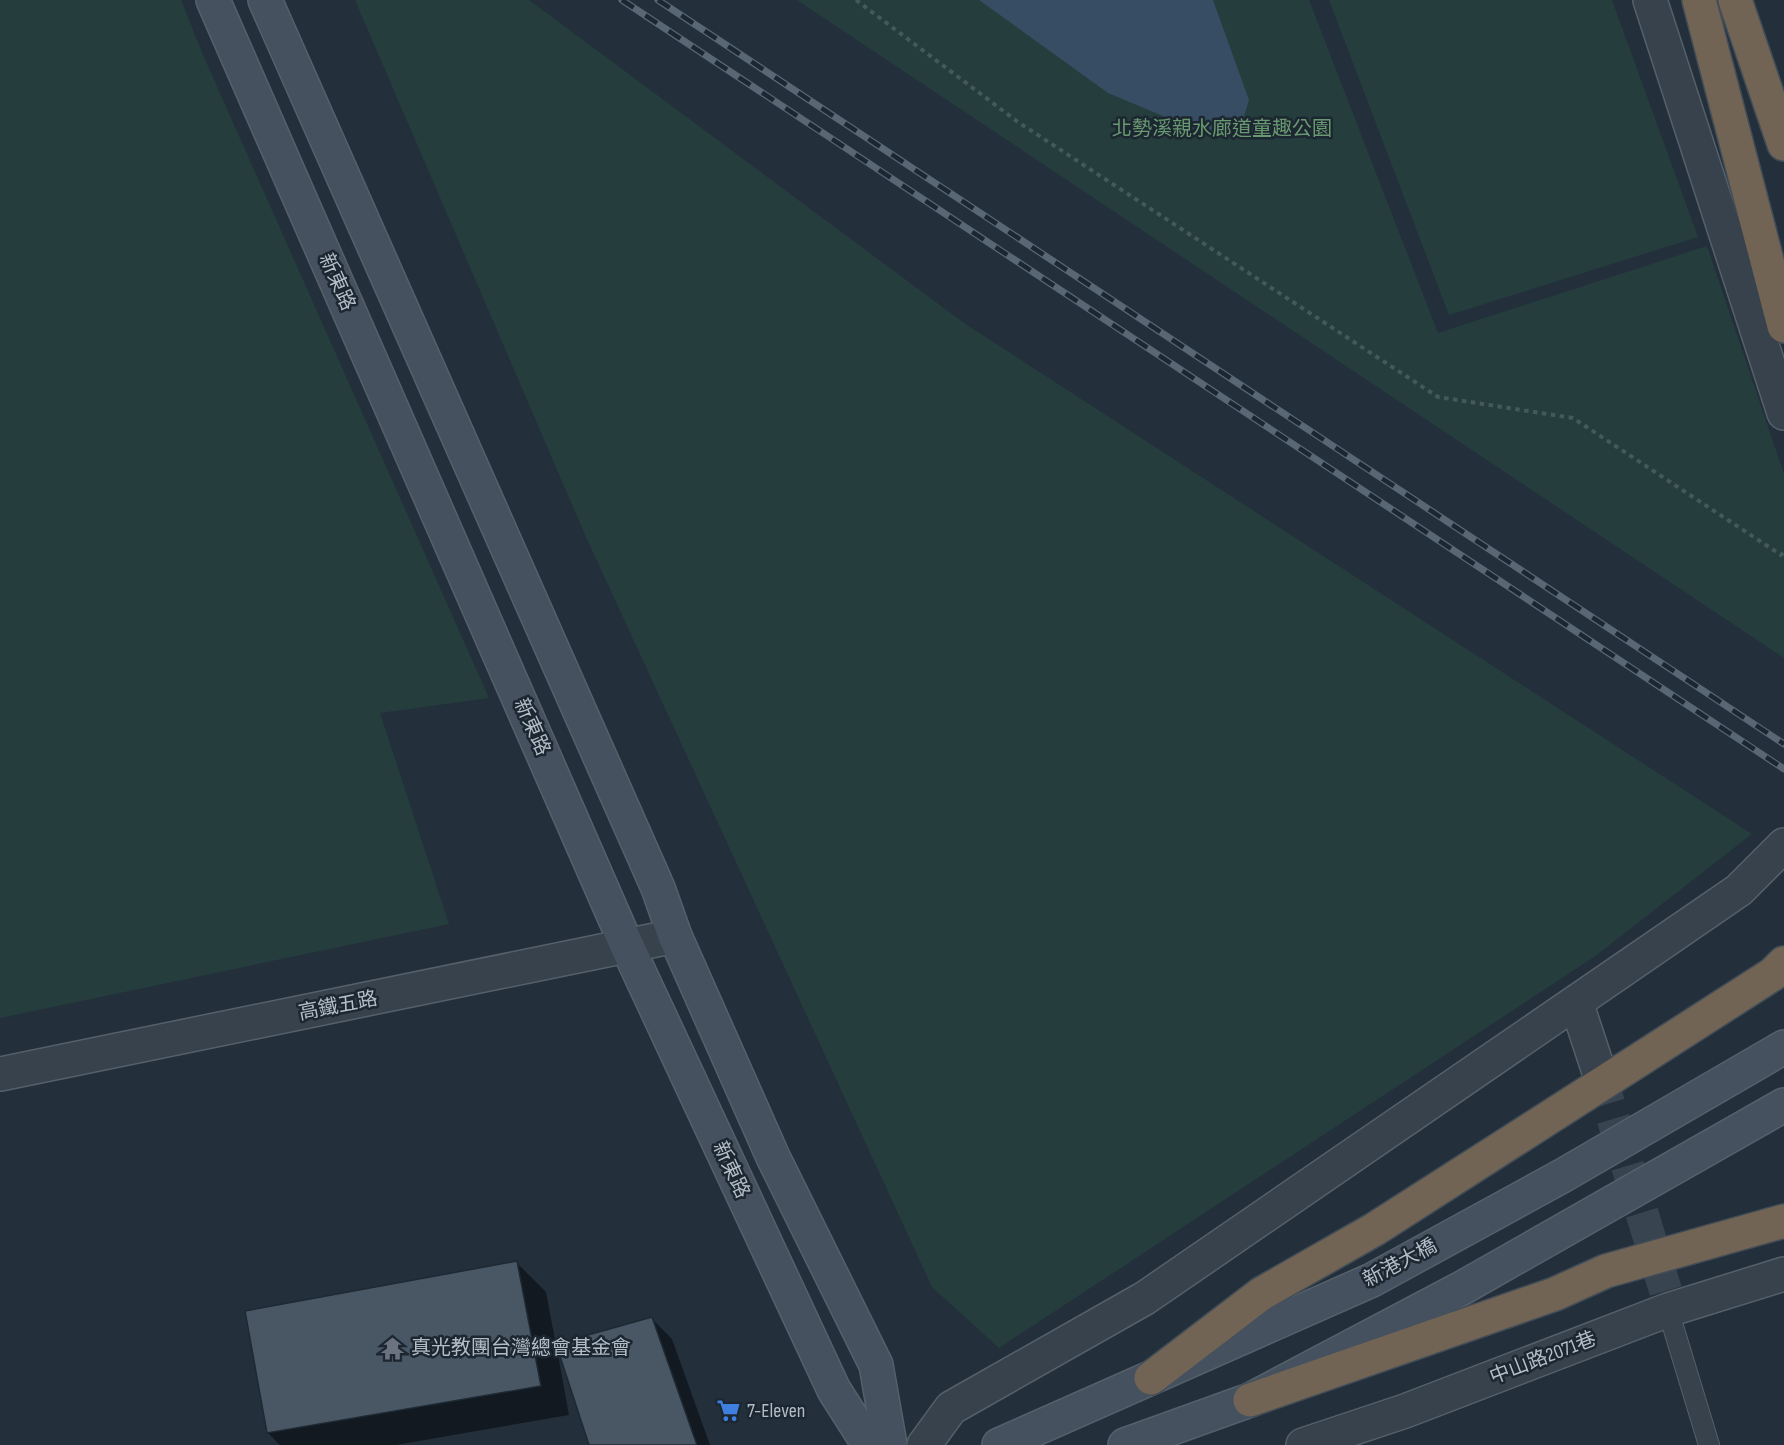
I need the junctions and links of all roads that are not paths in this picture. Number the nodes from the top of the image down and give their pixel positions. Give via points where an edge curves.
1 (213, 0) edge
2 (265, 0) edge
3 (1650, 0) edge
4 (1699, 0) edge
5 (1735, 0) edge
6 (1784, 144) edge
7 (1784, 326) edge
8 (1784, 413) edge
9 (1784, 845) edge
10 (675, 936) junction
11 (627, 946) junction
12 (1784, 963) edge
13 (1576, 1002) junction
14 (1784, 1047) edge
15 (1599, 1072) tunnel mouth
16 (0, 1074) edge
17 (1784, 1105) edge
18 (1784, 1221) edge
19 (1784, 1274) edge
20 (1667, 1301) junction
21 (1151, 1378) junction
22 (1250, 1400) junction
23 (869, 1445) edge
24 (890, 1445) edge
25 (924, 1445) edge
26 (999, 1445) edge
27 (1125, 1445) edge
28 (1303, 1445) edge
29 (1708, 1445) edge

1 - 11 main road, 新東路
2 - 10 main road via 654,877
3 - 8 street
4 - 7 highway
5 - 6 highway
9 - 13 street via 1739,890
10 - 11 street, 高鐵五路
10 - 24 main road via 772,1157 876,1365
11 - 16 street, 高鐵五路
11 - 23 main road, 新東路 via 834,1390
12 - 21 highway via 1375,1229 1261,1294
13 - 15 street
13 - 25 street via 1145,1298 951,1407
14 - 21 main road, 新港大橋 via 1562,1176 1372,1280
17 - 22 main road via 1462,1287
18 - 22 highway via 1606,1271 1555,1294
19 - 20 street, 中山路2071巷
20 - 28 street, 中山路2071巷 via 1405,1411
20 - 29 lane
21 - 26 main road, 新港大橋
22 - 27 main road

